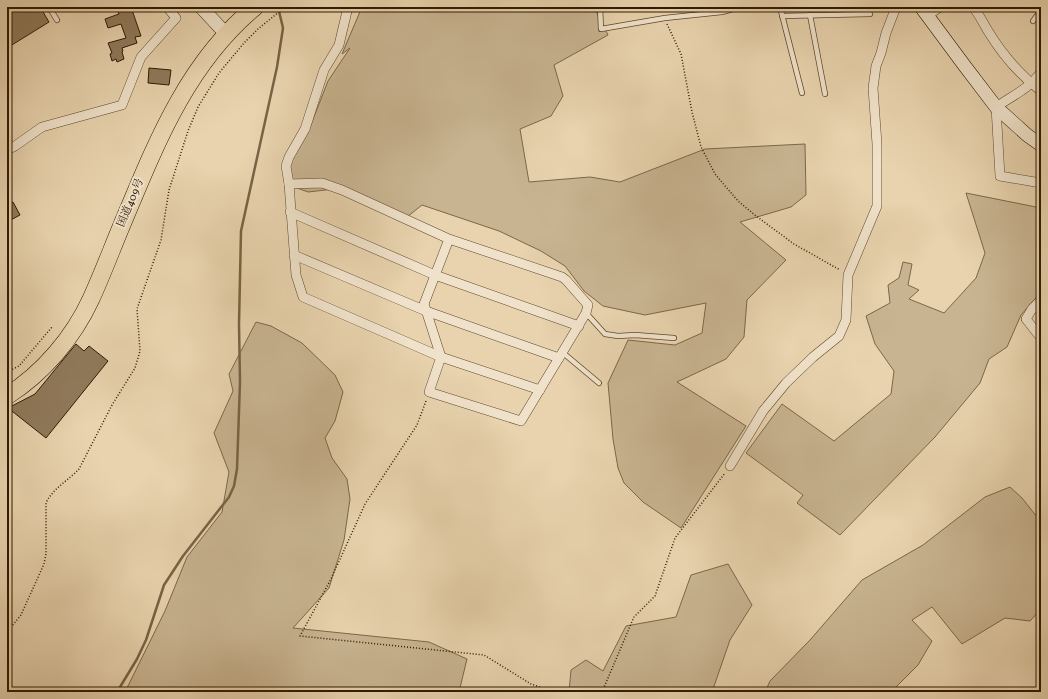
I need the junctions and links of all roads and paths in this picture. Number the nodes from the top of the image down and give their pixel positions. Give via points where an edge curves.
1 (49, 7) edge
2 (167, 7) edge
3 (201, 7) edge
4 (255, 7) edge
5 (285, 7) edge
6 (348, 7) edge
7 (600, 7) edge
8 (740, 7) edge
9 (780, 7) edge
10 (859, 7) edge
11 (896, 7) edge
12 (940, 7) edge
13 (973, 7) edge
14 (1041, 10) edge
15 (924, 11) edge
16 (855, 14) junction
17 (810, 15) junction
18 (782, 16) junction
19 (665, 18) junction
20 (57, 20) dead end
21 (1033, 21) dead end
22 (226, 34) junction
23 (1041, 72) edge
24 (1031, 84) junction
25 (1041, 91) edge
26 (802, 93) dead end
27 (825, 94) dead end
28 (996, 107) junction
29 (1041, 145) edge
30 (7, 150) edge
31 (1041, 183) edge
32 (289, 184) junction
33 (290, 212) junction
34 (449, 239) junction
35 (294, 255) junction
36 (435, 275) junction
37 (848, 275) junction
38 (1041, 300) edge
39 (426, 311) junction
40 (586, 313) junction
41 (579, 326) junction
42 (52, 327) dead end
43 (674, 338) dead end
44 (1041, 338) edge
45 (560, 355) junction
46 (441, 357) junction
47 (7, 372) edge
48 (599, 383) dead end
49 (540, 390) junction
50 (429, 392) junction
51 (7, 396) edge
52 (730, 466) joint
53 (7, 632) edge
54 (555, 692) edge
55 (602, 692) edge

1 - 20 lane
2 - 30 street via 176,18 141,56 122,105 42,127
3 - 22 street
4 - 22 highway, 国道409号
5 - 53 path via 244,43 219,74 198,107 169,190 161,240 137,309 140,351 135,368 79,469 49,496 46,503 44,564 20,615
6 - 32 street via 339,45 324,70 305,129 288,157 286,166
7 - 19 lane via 601,29
8 - 19 lane via 722,12
9 - 18 lane
10 - 16 lane
10 - 16 lane via 870,14
11 - 37 street via 876,66 873,88 878,144 877,206
12 - 15 street
13 - 24 street via 1013,66
14 - 21 lane
15 - 28 street
16 - 17 lane
17 - 18 lane
17 - 27 lane
18 - 26 lane
19 - 37 path via 681,54 700,147 715,174 738,201 756,216 794,244
22 - 51 highway, 国道409号 via 193,76 175,106 82,317 51,359
23 - 24 street
24 - 25 street
24 - 28 street
28 - 29 street
28 - 31 street via 1000,176
32 - 33 street
32 - 34 street via 322,183
33 - 35 street
33 - 36 street
34 - 36 street
34 - 40 street via 562,277 588,305
35 - 39 street
35 - 46 street via 296,275 303,297
36 - 39 street via 424,304
36 - 41 street
37 - 52 street via 846,320 839,336 786,383 763,411
38 - 44 street via 1026,319
39 - 45 street
39 - 46 street
40 - 41 street
40 - 43 lane via 605,334
41 - 45 street
42 - 47 path via 19,366
45 - 48 lane
45 - 49 street
46 - 49 street
46 - 50 street
49 - 50 street via 521,421
50 - 54 path via 417,425 365,504 331,579 300,636 484,655 531,684
52 - 55 path via 675,538 655,596 634,617

